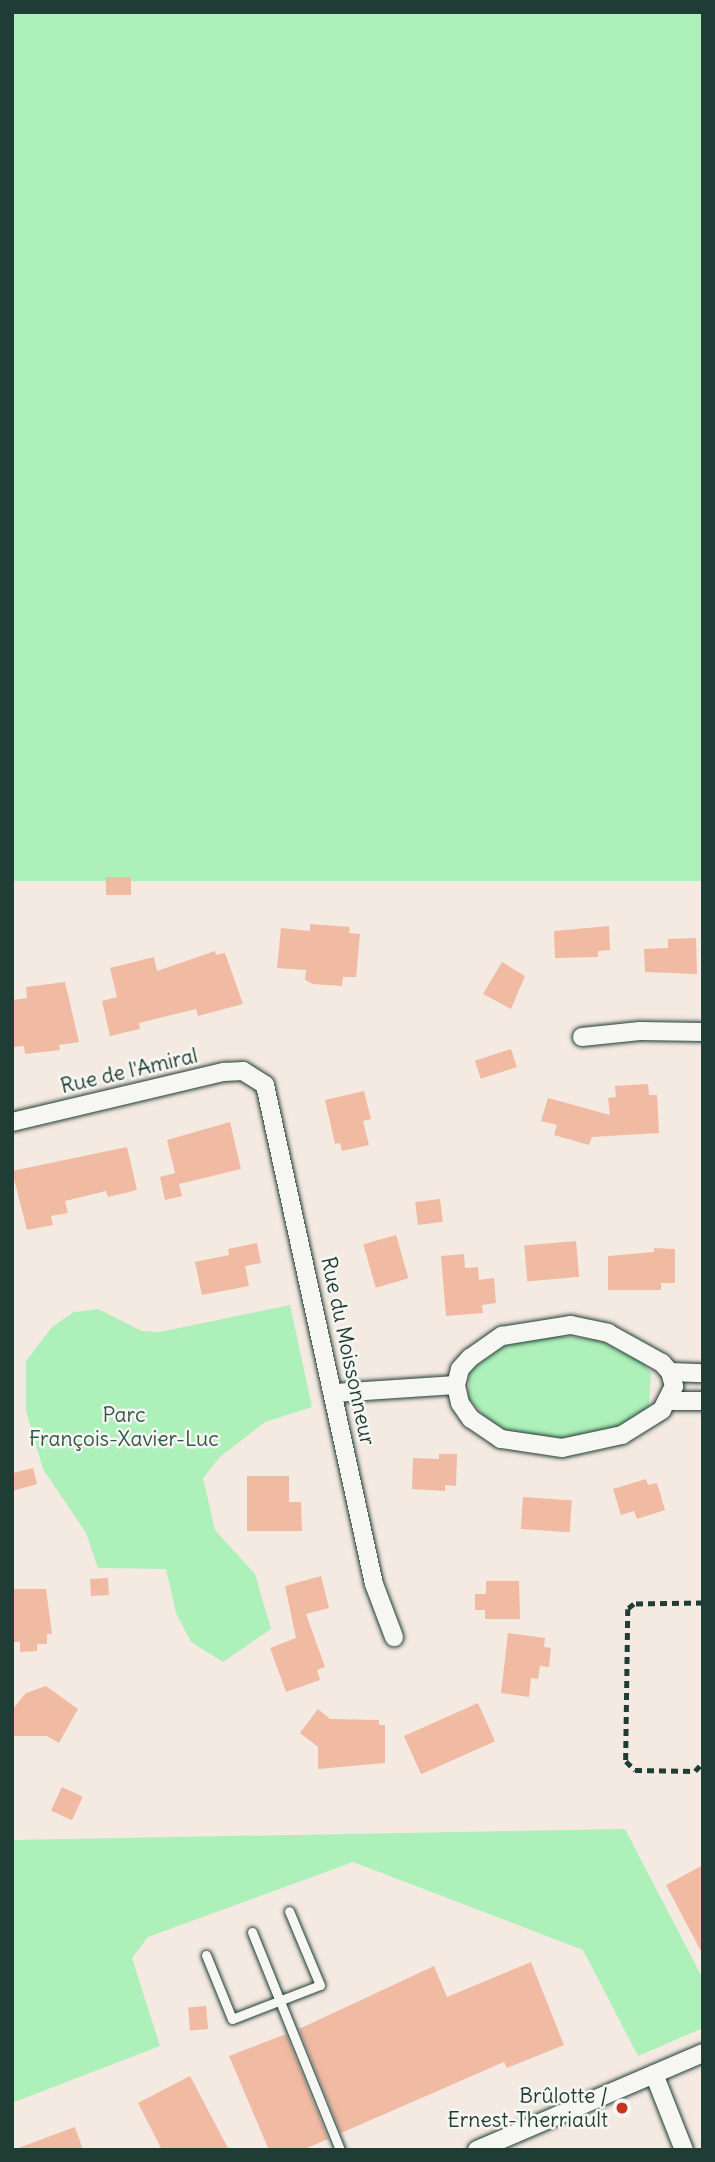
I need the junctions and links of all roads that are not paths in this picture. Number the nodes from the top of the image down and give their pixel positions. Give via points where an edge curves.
1 (703, 1032) edge
2 (582, 1037) dead end
3 (256, 1076) joint
4 (12, 1122) edge
5 (670, 1372) junction
6 (703, 1373) edge
7 (456, 1385) junction
8 (335, 1393) junction
9 (669, 1401) junction
10 (703, 1401) edge
11 (394, 1637) dead end
12 (289, 1911) dead end
13 (252, 1932) dead end
14 (206, 1955) dead end
15 (279, 2001) junction
16 (703, 2053) edge
17 (654, 2074) junction
18 (340, 2150) edge
19 (477, 2150) edge
20 (684, 2150) edge

1 - 2 street via 640,1031
3 - 4 street, Rue de l'Amiral via 224,1072
3 - 8 street, Rue du Moissonneur via 270,1099
5 - 6 street
5 - 7 street via 636,1346 608,1333 551,1326 502,1336 460,1368
5 - 9 street via 674,1386
7 - 8 street
7 - 9 street via 460,1403 471,1419 501,1439 562,1448 622,1435 650,1420
8 - 11 street, Rue du Moissonneur via 374,1584
9 - 10 street
12 - 15 lane via 320,1985
13 - 15 lane
14 - 15 lane via 232,2019
15 - 18 lane
16 - 17 street
17 - 19 street
17 - 20 street

